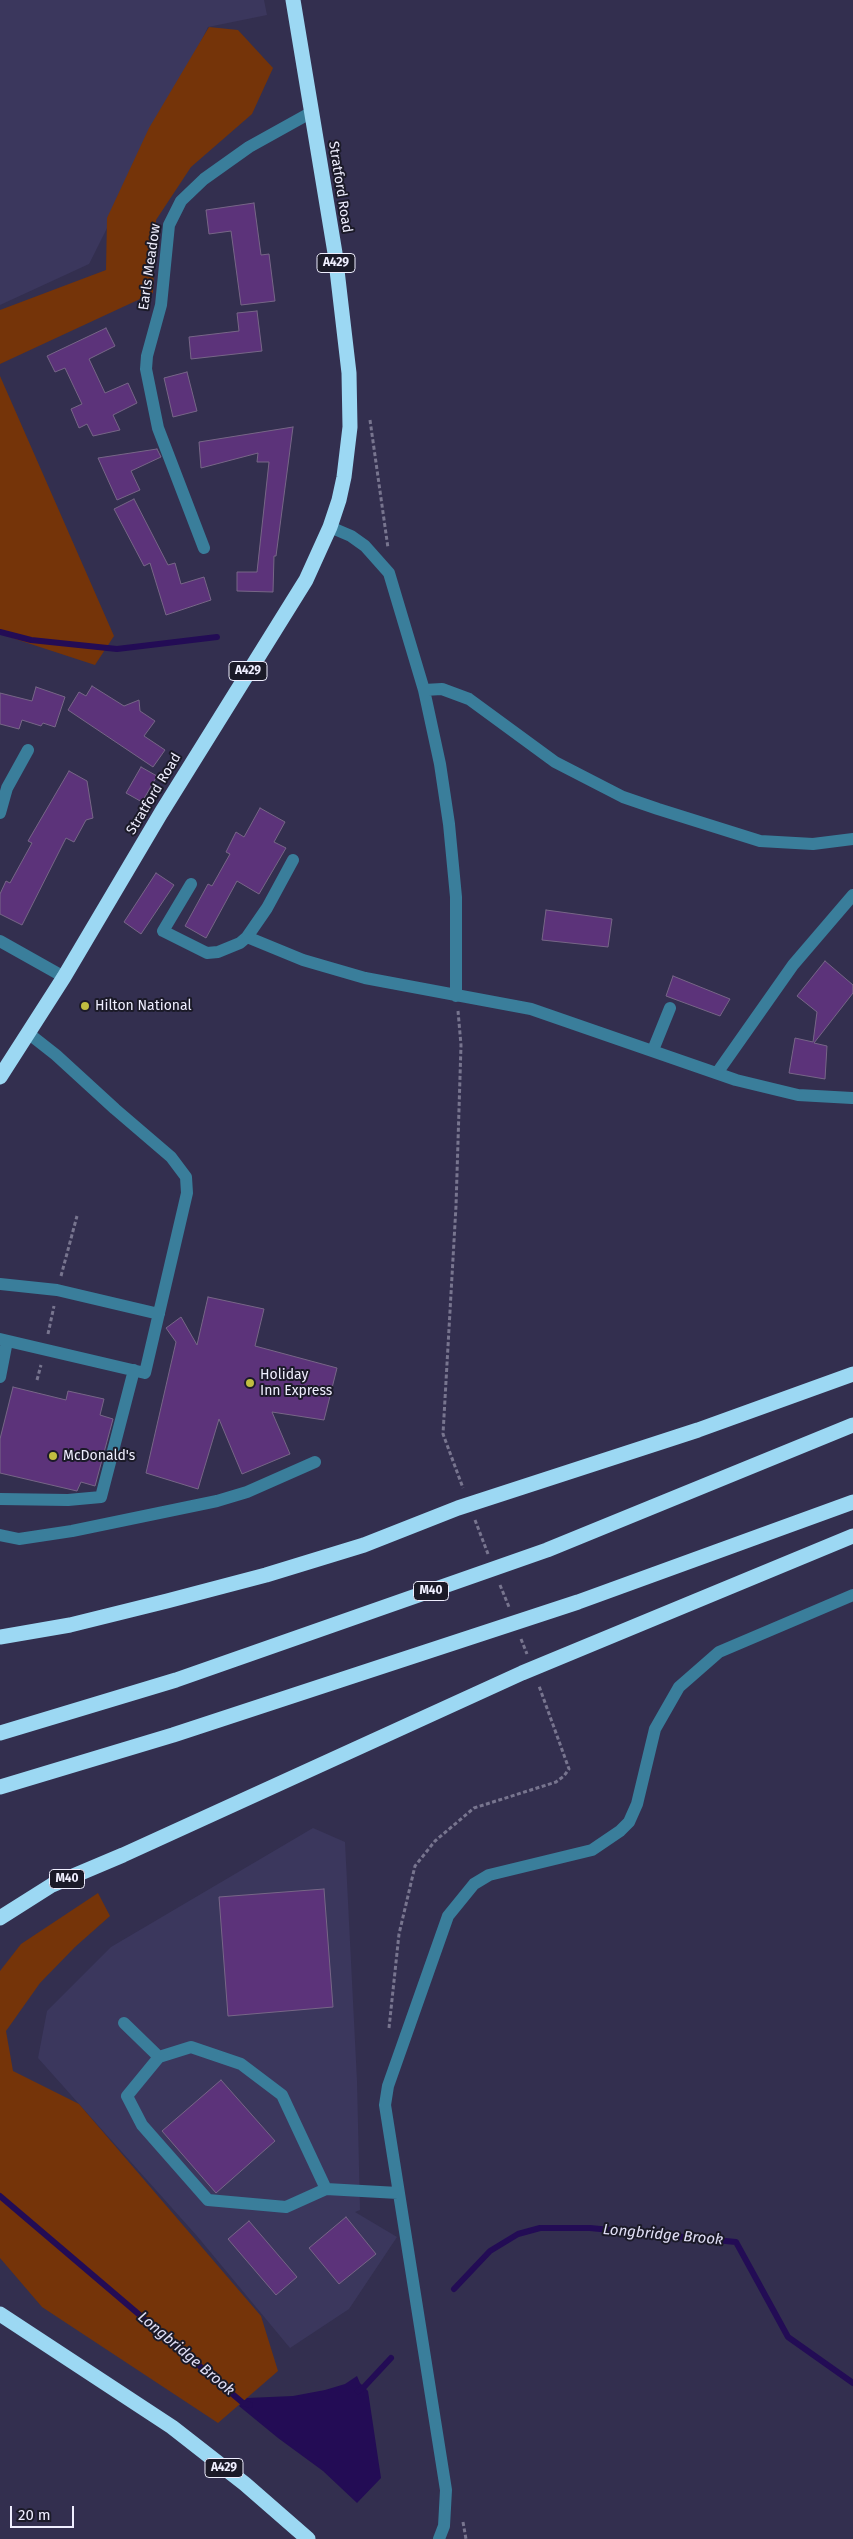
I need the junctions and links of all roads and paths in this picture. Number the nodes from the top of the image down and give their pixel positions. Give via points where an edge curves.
1 (293, 0) edge
2 (312, 112) junction
3 (330, 527) junction
4 (204, 548) dead end
5 (424, 690) junction
6 (28, 750) dead end
7 (3, 787) edge
8 (0, 813) edge
9 (853, 839) edge
10 (293, 860) dead end
11 (191, 884) dead end
12 (853, 895) edge
13 (247, 937) junction
14 (0, 941) edge
15 (64, 977) junction
16 (456, 996) junction
17 (670, 1008) dead end
18 (28, 1033) junction
19 (653, 1050) junction
20 (717, 1073) junction
21 (0, 1077) edge
22 (852, 1098) edge
23 (0, 1284) edge
24 (159, 1314) junction
25 (3, 1340) edge
26 (134, 1370) junction
27 (853, 1374) edge
28 (0, 1378) edge
29 (853, 1425) edge
30 (315, 1462) dead end
31 (467, 1497) dead end
32 (0, 1499) edge
33 (853, 1502) edge
34 (474, 1515) dead end
35 (0, 1535) edge
36 (853, 1536) edge
37 (491, 1561) dead end
38 (498, 1579) dead end
39 (853, 1595) edge
40 (512, 1615) dead end
41 (519, 1633) dead end
42 (0, 1637) edge
43 (529, 1661) dead end
44 (536, 1679) dead end
45 (0, 1733) edge
46 (0, 1787) edge
47 (0, 1918) edge
48 (124, 2023) dead end
49 (388, 2038) dead end
50 (159, 2057) junction
51 (326, 2189) junction
52 (398, 2193) junction
53 (2, 2313) edge
54 (308, 2539) edge
55 (439, 2539) edge

1 - 2 highway, Stratford Road / A429
2 - 3 highway, Stratford Road / A429 via 350,373 348,452
2 - 4 street, Earls Meadow via 235,156 204,179 181,201 169,225 161,305 146,369 158,428
3 - 5 street via 365,546 390,573
3 - 15 highway, Stratford Road / A429 via 306,580 166,804
5 - 9 street via 442,689 469,699 555,762 623,797 760,841 813,844
5 - 16 street via 449,824 456,897
6 - 7 street
7 - 8 street
10 - 13 street
11 - 13 street via 163,931 207,952 225,950
12 - 20 street via 788,971
13 - 16 street via 333,970
14 - 15 street
15 - 18 highway, Stratford Road / A429
16 - 19 street via 531,1009
16 - 31 path via 461,1045 443,1434
17 - 19 street
18 - 21 highway, Stratford Road / A429
18 - 24 street via 171,1157 186,1178 187,1194
19 - 20 street
20 - 22 street via 798,1095
23 - 24 street via 57,1290
24 - 26 street via 145,1373
25 - 26 street
25 - 28 street
26 - 32 street via 101,1496 68,1500
27 - 42 highway via 698,1430 458,1508 364,1545 158,1603 70,1625
29 - 45 highway, M40 via 547,1550 176,1680
30 - 35 street via 247,1492 217,1501 72,1531 19,1539
33 - 46 highway via 578,1602 173,1735
34 - 37 path
36 - 47 highway, M40 via 522,1673 52,1885
38 - 40 path
39 - 52 street via 719,1652 678,1687 654,1729 637,1804 629,1822 620,1831 592,1850 489,1875 474,1884 458,1901 441,1930 385,2098
41 - 43 path
44 - 49 path via 568,1769 564,1776 538,1788 474,1808 435,1841 415,1866 399,1934
48 - 50 street
50 - 51 street via 191,2047 241,2064 282,2095
50 - 51 street via 127,2096 142,2125 208,2200 286,2207
51 - 52 street
52 - 55 street via 446,2490 444,2526
53 - 54 highway, A429 via 172,2427

